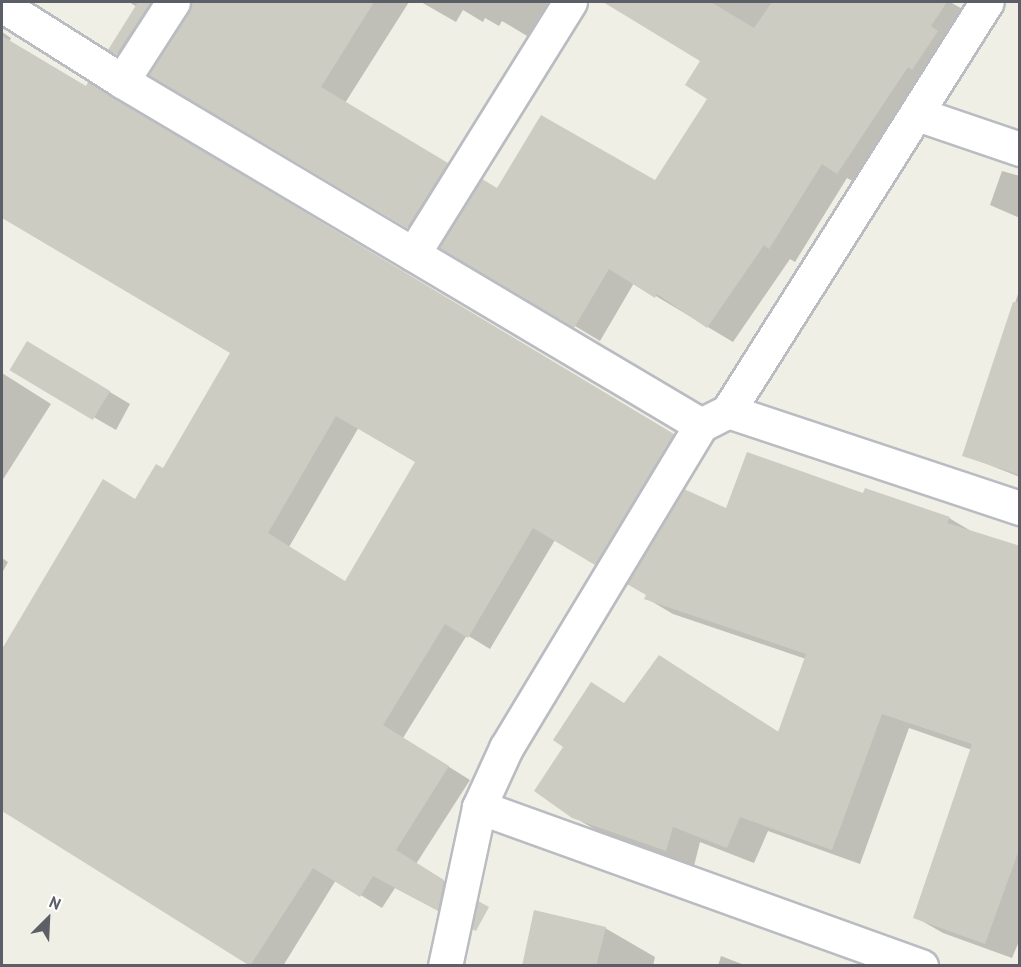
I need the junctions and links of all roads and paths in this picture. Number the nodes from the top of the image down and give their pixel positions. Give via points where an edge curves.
1 (173, 2) edge
2 (570, 2) edge
3 (987, 2) edge
4 (2, 5) edge
5 (122, 81) junction
6 (917, 114) junction
7 (1020, 149) edge
8 (413, 254) junction
9 (715, 418) junction
10 (1020, 508) edge
11 (479, 807) junction
12 (445, 966) edge
13 (921, 966) edge

1 - 5 street
2 - 8 street
3 - 6 street
4 - 5 street
5 - 8 street
6 - 7 street
6 - 9 street
8 - 9 street
9 - 10 street
9 - 11 street via 506,748
11 - 12 street
11 - 13 street

